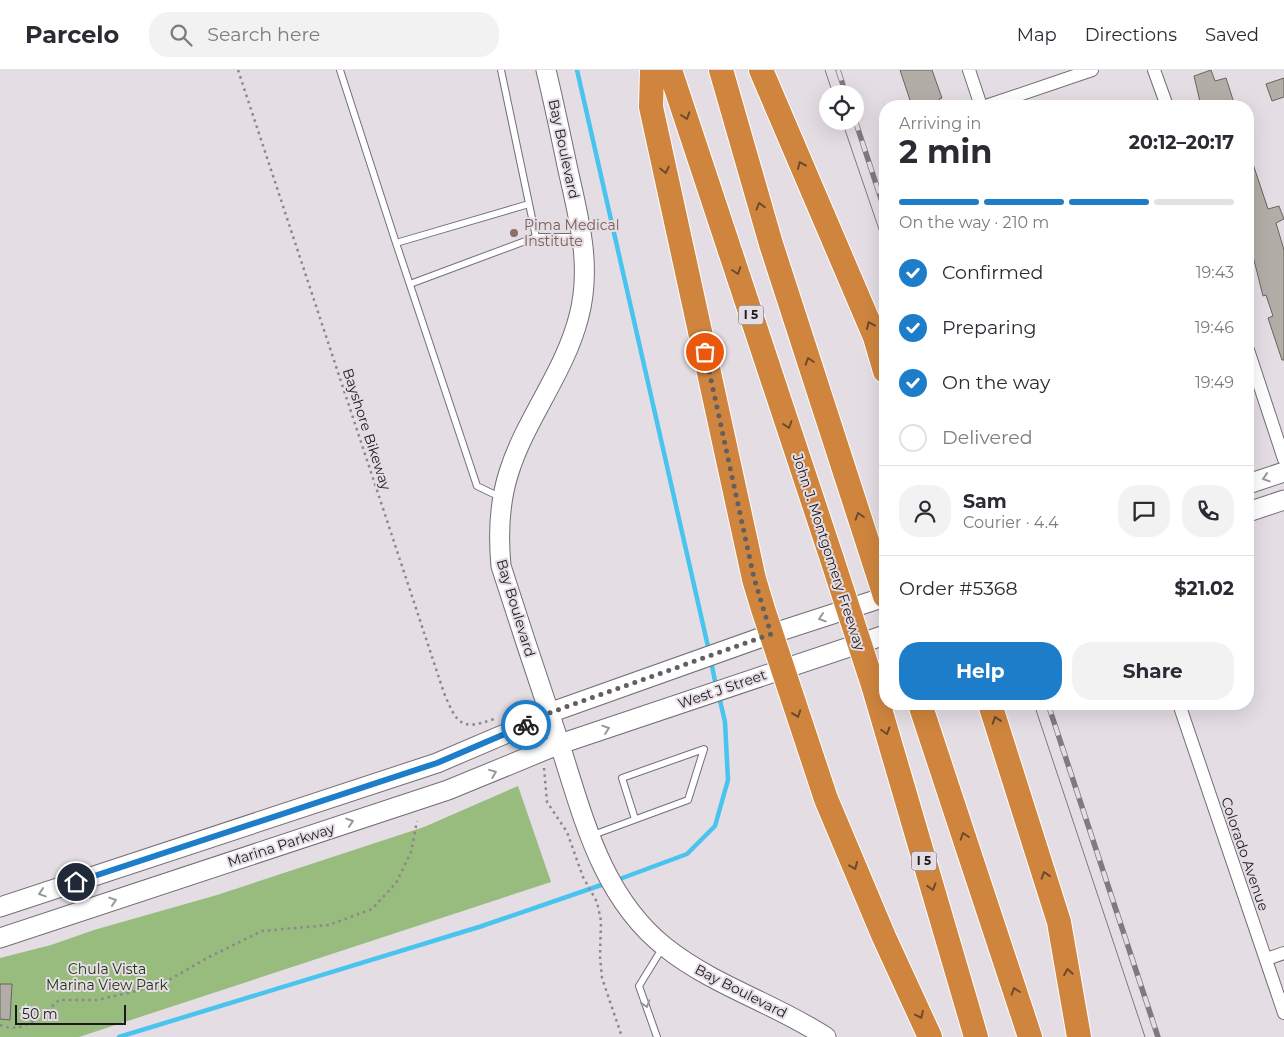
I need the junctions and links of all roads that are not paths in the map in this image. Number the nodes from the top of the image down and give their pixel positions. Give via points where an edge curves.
1 (340, 70) edge
2 (501, 70) edge
3 (546, 70) edge
4 (652, 70) edge
5 (670, 70) edge
6 (721, 70) edge
7 (761, 70) edge
8 (969, 70) edge
9 (1092, 70) edge
10 (1154, 70) edge
11 (979, 100) edge
12 (1004, 100) edge
13 (1164, 100) edge
14 (529, 204) junction
15 (536, 237) junction
16 (583, 237) junction
17 (396, 243) junction
18 (410, 284) junction
19 (879, 351) edge
20 (1254, 368) edge
21 (1284, 459) edge
22 (1284, 472) edge
23 (1254, 482) edge
24 (503, 498) junction
25 (1284, 500) edge
26 (1254, 510) edge
27 (879, 578) edge
28 (879, 599) edge
29 (771, 634) junction
30 (879, 637) edge
31 (781, 668) junction
32 (879, 706) edge
33 (880, 710) edge
34 (922, 710) edge
35 (992, 710) edge
36 (1181, 710) edge
37 (549, 713) junction
38 (560, 744) junction
39 (635, 819) junction
40 (589, 836) junction
41 (0, 907) edge
42 (0, 938) edge
43 (664, 946) junction
44 (1284, 953) edge
45 (1267, 959) junction
46 (1284, 1013) edge
47 (656, 1037) edge
48 (826, 1037) edge
49 (930, 1037) edge
50 (976, 1037) edge
51 (1030, 1037) edge
52 (1079, 1037) edge

1 - 17 lane
2 - 14 lane
3 - 16 main road, Bay Boulevard
4 -> 29 highway via 651,107 754,578
5 -> 32 highway, John J. Montgomery Freeway / I 5, bridge
27 -> 6 highway via 770,244
19 -> 7 highway
8 - 11 street
9 - 12 street
10 - 13 street
14 - 15 lane
14 - 17 lane
15 - 16 lane
15 - 18 lane
16 - 24 main road, Bay Boulevard via 585,280 579,316 568,349 521,442 509,471
17 - 18 lane
18 - 24 lane via 477,486
20 - 21 street
22 -> 23 main road
24 - 37 main road, Bay Boulevard via 498,532 501,566
25 - 26 main road
28 -> 29 main road
29 - 31 highway
29 - 37 main road
30 - 31 main road, West J Street
38 -> 31 main road, West J Street
31 -> 49 highway via 826,799 884,938
33 -> 50 highway, John J. Montgomery Freeway / I 5, bridge
51 -> 34 highway
52 -> 35 highway via 1059,922
36 - 45 street, Colorado Avenue via 1247,909
37 - 38 main road, Bay Boulevard
37 -> 41 main road, Marina Parkway via 437,763
38 - 40 main road, Bay Boulevard
42 -> 38 main road, Marina Parkway via 448,790
39 - 39 lane via 688,800 704,750 622,778
39 - 40 lane
40 - 43 main road, Bay Boulevard via 614,889 646,930
43 -> 47 lane via 639,986
43 - 48 main road, Bay Boulevard via 706,975
44 - 45 street
45 - 46 street, Colorado Avenue

